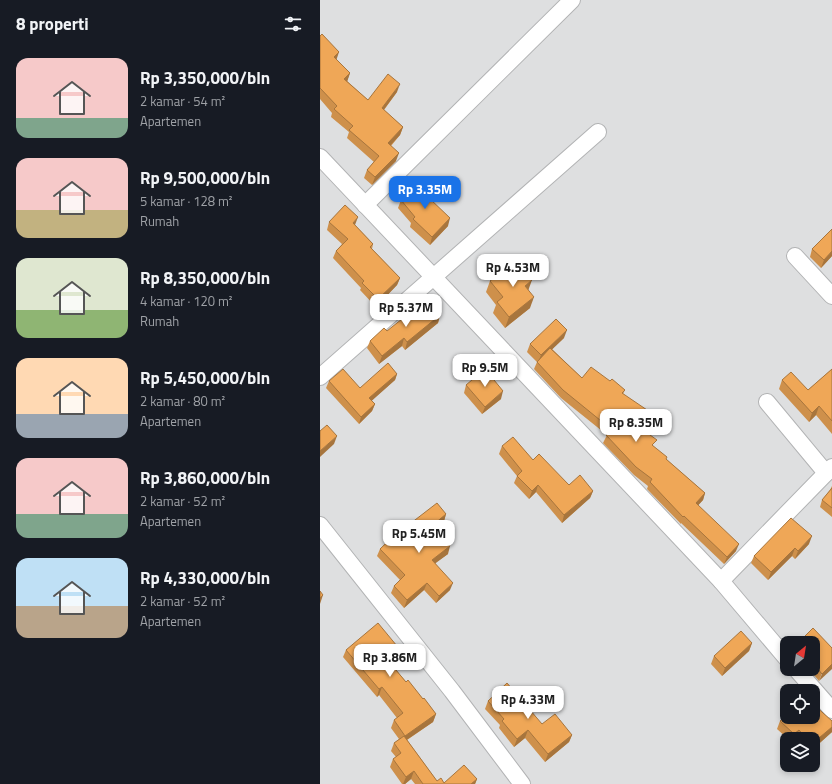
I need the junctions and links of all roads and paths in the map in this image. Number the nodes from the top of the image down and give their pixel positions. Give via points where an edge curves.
1 (572, 0) edge
2 (598, 132) dead end
3 (320, 157) edge
4 (365, 205) junction
5 (795, 256) dead end
6 (434, 276) junction
7 (832, 296) edge
8 (320, 377) edge
9 (767, 402) dead end
10 (829, 470) edge
11 (320, 525) edge
12 (721, 582) junction
13 (780, 651) edge
14 (802, 676) edge
15 (832, 710) edge
16 (522, 784) edge

1 - 4 street
2 - 6 street
3 - 4 street
4 - 6 street
5 - 7 street
6 - 8 street
6 - 12 street
9 - 10 street
10 - 12 street
11 - 16 street
12 - 13 street
14 - 15 street

